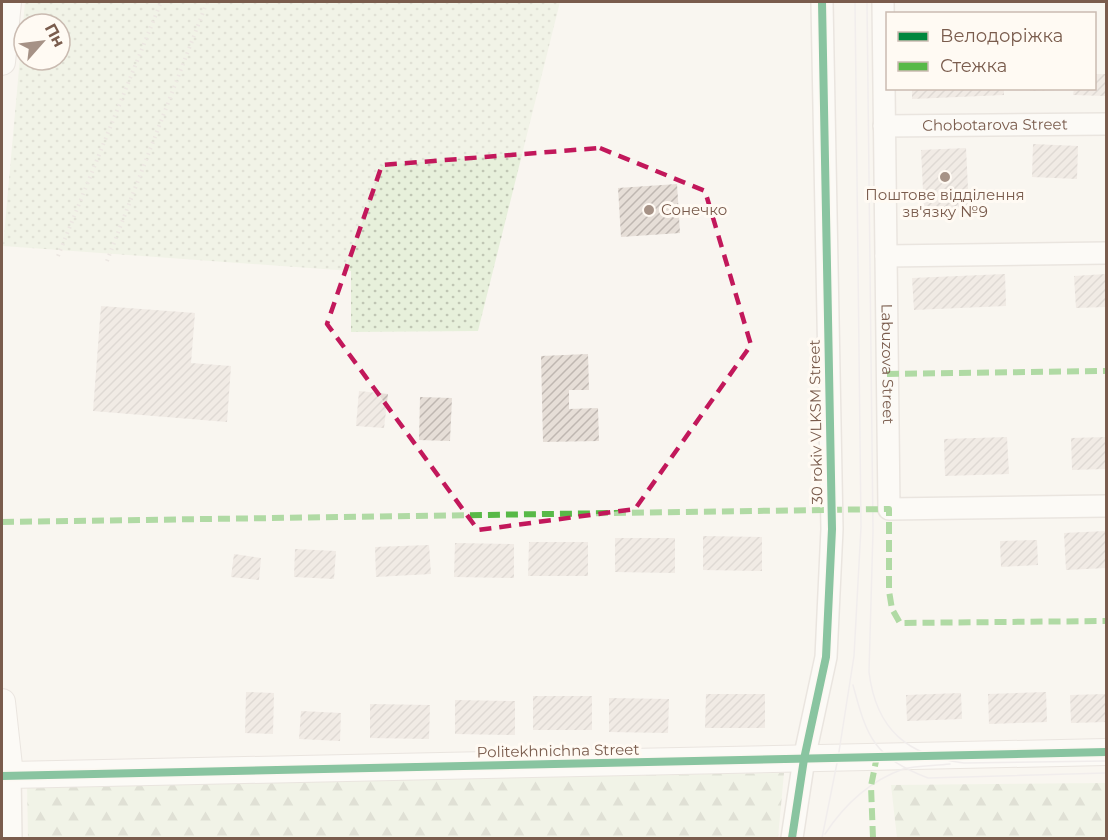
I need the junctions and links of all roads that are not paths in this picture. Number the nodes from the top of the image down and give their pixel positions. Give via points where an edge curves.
1 (8, 2) edge
2 (822, 2) edge
3 (883, 2) edge
4 (2, 63) edge
5 (1107, 124) edge
6 (884, 126) junction
7 (1107, 253) edge
8 (886, 256) junction
9 (1107, 506) edge
10 (2, 702) edge
11 (1107, 752) edge
12 (804, 759) junction
13 (6, 776) edge
14 (11, 838) edge
15 (792, 838) edge

1 - 4 street
2 - 12 street, 30 rokiv VLKSM Street via 832,528 826,657
3 - 6 street, Labuzova Street
5 - 6 street, Chobotarova Street
6 - 8 street, Labuzova Street
7 - 8 street
8 - 9 street, Labuzova Street via 889,509
10 - 13 street
11 - 12 street, Politekhnichna Street
12 - 13 street, Politekhnichna Street
12 - 15 street, 30 rokiv VLKSM Street
13 - 14 street

